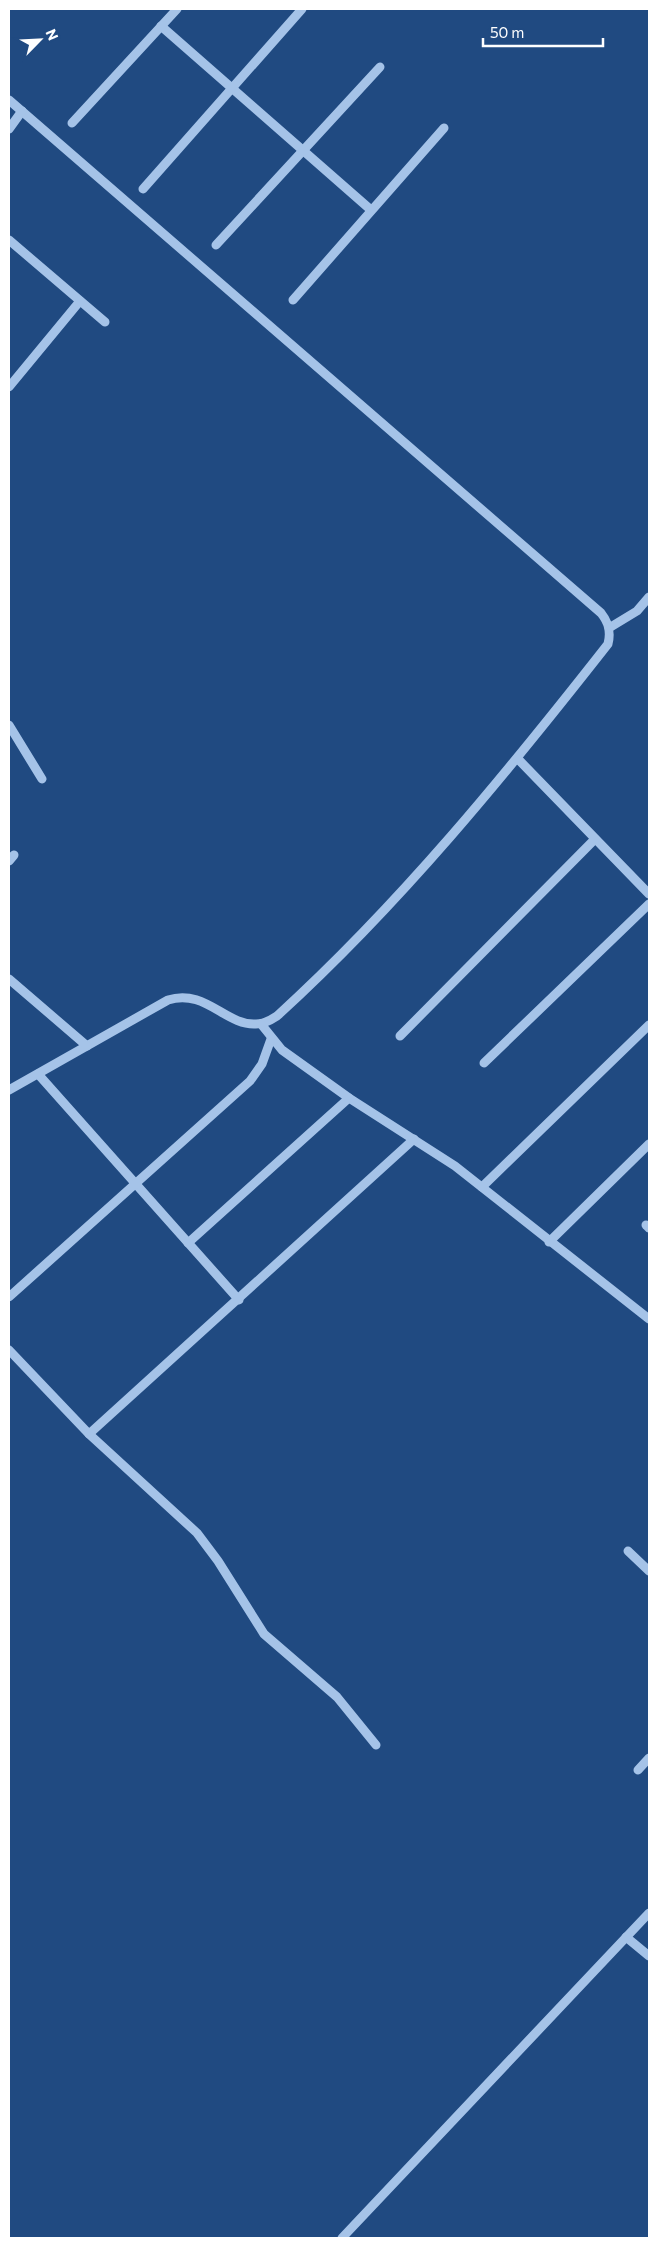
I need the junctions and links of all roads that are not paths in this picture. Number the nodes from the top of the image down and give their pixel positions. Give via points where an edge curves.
1 (177, 9) edge
2 (302, 9) edge
3 (161, 26) junction
4 (380, 67) dead end
5 (233, 87) junction
6 (9, 100) edge
7 (22, 111) junction
8 (72, 124) dead end
9 (444, 128) dead end
10 (9, 129) edge
11 (303, 150) junction
12 (143, 189) dead end
13 (371, 210) junction
14 (9, 240) edge
15 (216, 245) dead end
16 (293, 300) dead end
17 (80, 301) junction
18 (105, 322) dead end
19 (9, 387) edge
20 (649, 597) edge
21 (609, 628) junction
22 (9, 725) edge
23 (518, 759) junction
24 (42, 779) dead end
25 (595, 839) junction
26 (649, 894) edge
27 (649, 904) edge
28 (9, 979) edge
29 (261, 1024) junction
30 (649, 1025) edge
31 (400, 1036) dead end
32 (271, 1039) junction
33 (87, 1046) junction
34 (484, 1063) dead end
35 (38, 1074) junction
36 (9, 1090) edge
37 (349, 1098) junction
38 (414, 1139) junction
39 (649, 1144) edge
40 (136, 1184) junction
41 (482, 1187) junction
42 (549, 1242) junction
43 (188, 1243) junction
44 (9, 1297) edge
45 (239, 1300) junction
46 (649, 1320) edge
47 (9, 1350) edge
48 (89, 1434) junction
49 (628, 1551) dead end
50 (649, 1571) edge
51 (376, 1745) dead end
52 (649, 1758) edge
53 (638, 1770) dead end
54 (649, 1913) edge
55 (626, 1937) junction
56 (649, 1956) edge
57 (342, 2238) edge

1 - 3 street
2 - 5 street
3 - 5 street
3 - 8 street
4 - 11 street
5 - 11 street
5 - 12 street
6 - 7 street
7 - 10 street
7 - 21 street via 587,600 602,614
9 - 13 street
11 - 13 street
11 - 15 street
13 - 16 street
14 - 17 street
17 - 18 street
17 - 19 street
20 - 21 street via 637,611
21 - 23 street via 608,644
22 - 24 street
23 - 25 street
23 - 29 street via 403,890 283,1012
25 - 26 street
25 - 31 street
27 - 34 street
28 - 33 street
29 - 32 street
29 - 33 street via 248,1024 194,998 177,997
30 - 41 street
32 - 37 street
32 - 40 street via 262,1064 250,1081
33 - 35 street
35 - 36 street
35 - 40 street
37 - 38 street
37 - 43 street
38 - 41 street
38 - 45 street
39 - 42 street
40 - 43 street
40 - 44 street
41 - 42 street
42 - 46 street
43 - 45 street
45 - 48 street
47 - 48 street
48 - 51 street via 198,1533 264,1634 337,1696
49 - 50 street
52 - 53 street
54 - 55 street
55 - 56 street
55 - 57 street

